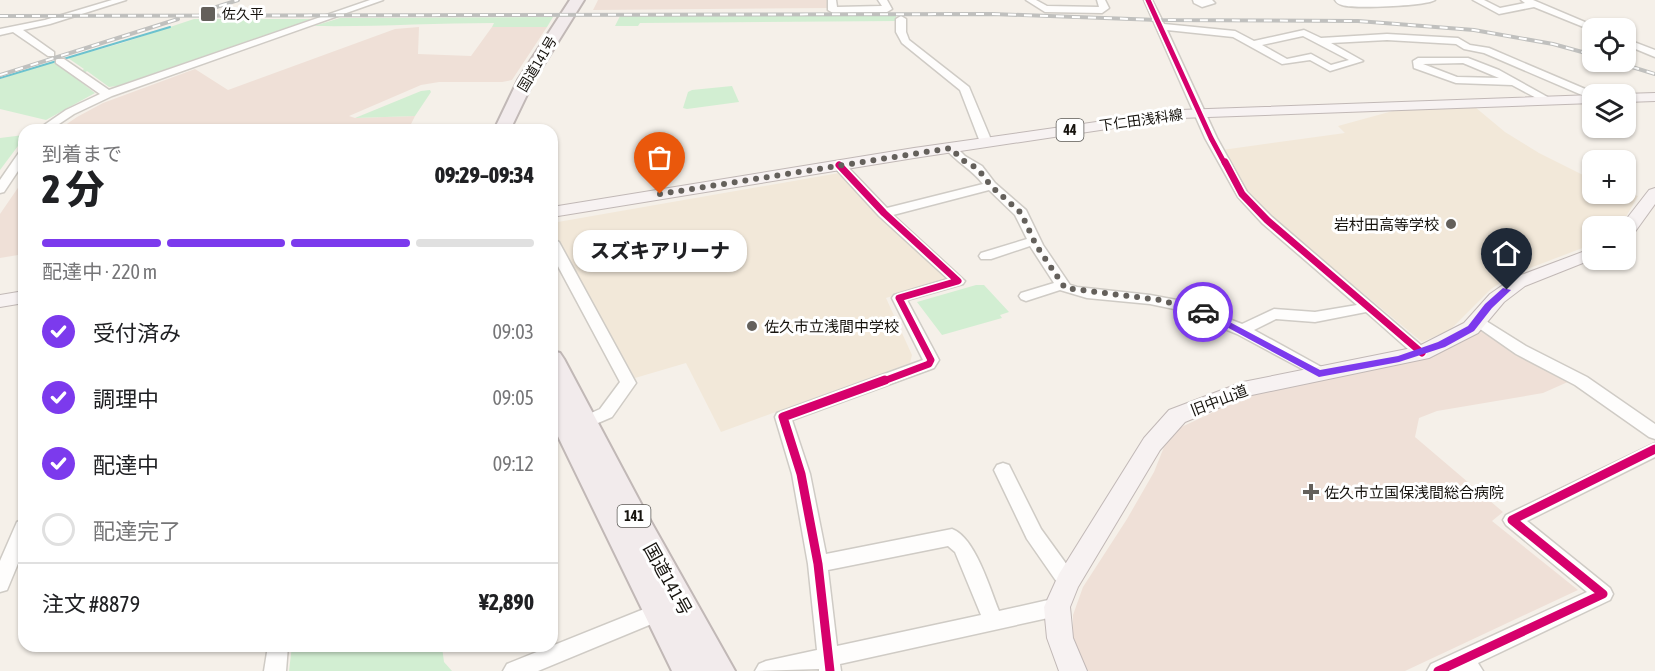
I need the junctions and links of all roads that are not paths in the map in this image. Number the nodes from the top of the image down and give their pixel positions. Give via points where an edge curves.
1 (122, 0) edge
2 (379, 0) edge
3 (577, 0) edge
4 (588, 0) edge
5 (832, 0) edge
6 (882, 0) edge
7 (1030, 0) edge
8 (1101, 0) edge
9 (1148, 0) edge
10 (1200, 0) edge
11 (1205, 0) edge
12 (1338, 0) edge
13 (1431, 0) edge
14 (1477, 0) edge
15 (1525, 0) edge
16 (350, 4) edge
17 (1535, 4) junction
18 (901, 19) dead end
19 (1582, 23) edge
20 (1161, 27) junction
21 (15, 29) junction
22 (0, 32) edge
23 (1655, 39) edge
24 (1322, 41) junction
25 (1636, 42) edge
26 (1253, 44) junction
27 (1636, 46) edge
28 (1655, 54) edge
29 (1513, 82) junction
30 (1582, 92) edge
31 (108, 94) junction
32 (1655, 97) edge
33 (1582, 98) edge
34 (1636, 98) edge
35 (1548, 100) junction
36 (1200, 112) junction
37 (53, 124) edge
38 (505, 124) edge
39 (518, 124) edge
40 (987, 142) junction
41 (951, 148) junction
42 (18, 162) edge
43 (839, 165) junction
44 (991, 186) junction
45 (0, 189) edge
46 (1655, 193) edge
47 (558, 211) edge
48 (884, 213) junction
49 (1636, 219) edge
50 (1034, 241) junction
51 (558, 253) edge
52 (986, 256) dead end
53 (1582, 258) edge
54 (1062, 285) junction
55 (1026, 296) dead end
56 (18, 298) edge
57 (0, 301) edge
58 (1369, 307) junction
59 (1478, 321) junction
60 (1242, 330) junction
61 (1422, 352) junction
62 (558, 371) edge
63 (1319, 373) junction
64 (558, 410) edge
65 (584, 423) junction
66 (1655, 433) edge
67 (1655, 449) edge
68 (1003, 470) dead end
69 (18, 541) edge
70 (818, 564) junction
71 (1068, 582) junction
72 (0, 584) edge
73 (670, 607) junction
74 (1057, 607) junction
75 (994, 621) junction
76 (277, 652) edge
77 (830, 664) edge
78 (1466, 666) edge
79 (275, 671) edge
80 (514, 671) edge
81 (688, 671) edge
82 (719, 671) edge
83 (766, 671) edge
84 (1073, 671) edge
85 (1438, 671) edge

1 - 21 street
2 - 16 street
3 - 38 highway, 国道141号 via 526,80
4 - 39 highway, 国道141号 via 538,80
5 - 6 street via 833,9 887,9
7 - 8 street via 1045,9 1102,10
9 - 20 street
10 - 11 street via 1200,4 1211,3
12 - 13 street
14 - 17 street via 1499,11
15 - 17 street
16 - 31 street
17 - 19 street
18 - 40 street via 905,41 965,89
20 - 26 street via 1228,32
20 - 36 street
21 - 22 street
21 - 31 street
23 - 25 street
24 - 26 street via 1304,33
24 - 26 street via 1358,61 1330,68 1311,57 1286,62
24 - 30 street via 1387,37 1458,41
27 - 28 street
29 - 29 street via 1464,60 1418,61 1418,66 1456,80
29 - 35 street
31 - 37 street
32 - 34 main road
33 - 35 main road, 下仁田浅科線 / 44
35 - 36 main road, 下仁田浅科線 / 44
36 - 40 main road, 下仁田浅科線 / 44
36 - 58 street via 1247,201
40 - 41 main road, 下仁田浅科線 / 44
41 - 43 main road, 下仁田浅科線 / 44
41 - 44 street via 978,169
42 - 45 street
43 - 47 main road, 下仁田浅科線 / 44
43 - 48 street
44 - 48 street
44 - 50 street via 1021,213
46 - 49 main road
48 - 70 street via 957,281 899,298 931,360 929,364 783,417 801,474
50 - 52 street
50 - 54 street
51 - 65 street via 627,382 606,413
53 - 59 main road, 旧中山道 via 1513,286
54 - 55 street
54 - 60 street via 1075,291 1160,300 1194,309
56 - 57 main road
58 - 60 street via 1315,317 1274,314
58 - 61 street
59 - 61 main road, 旧中山道 via 1460,336
59 - 66 street via 1521,350 1581,381
60 - 63 street
61 - 63 main road, 旧中山道
62 - 65 highway, 国道141号 / 141
63 - 71 main road, 旧中山道 via 1243,389 1177,416 1152,444
64 - 73 highway, 国道141号 / 141
65 - 73 highway, 国道141号 / 141
67 - 78 street via 1512,520 1603,594
68 - 71 street via 1034,534
69 - 72 street
70 - 75 street via 952,537 962,547
70 - 77 street
71 - 74 main road, 旧中山道
73 - 80 street
73 - 81 highway, 国道141号 / 141
73 - 82 highway, 国道141号 / 141
74 - 75 street
74 - 84 main road, 旧中山道 via 1060,638
75 - 77 street
76 - 79 street
77 - 83 street
78 - 85 street

